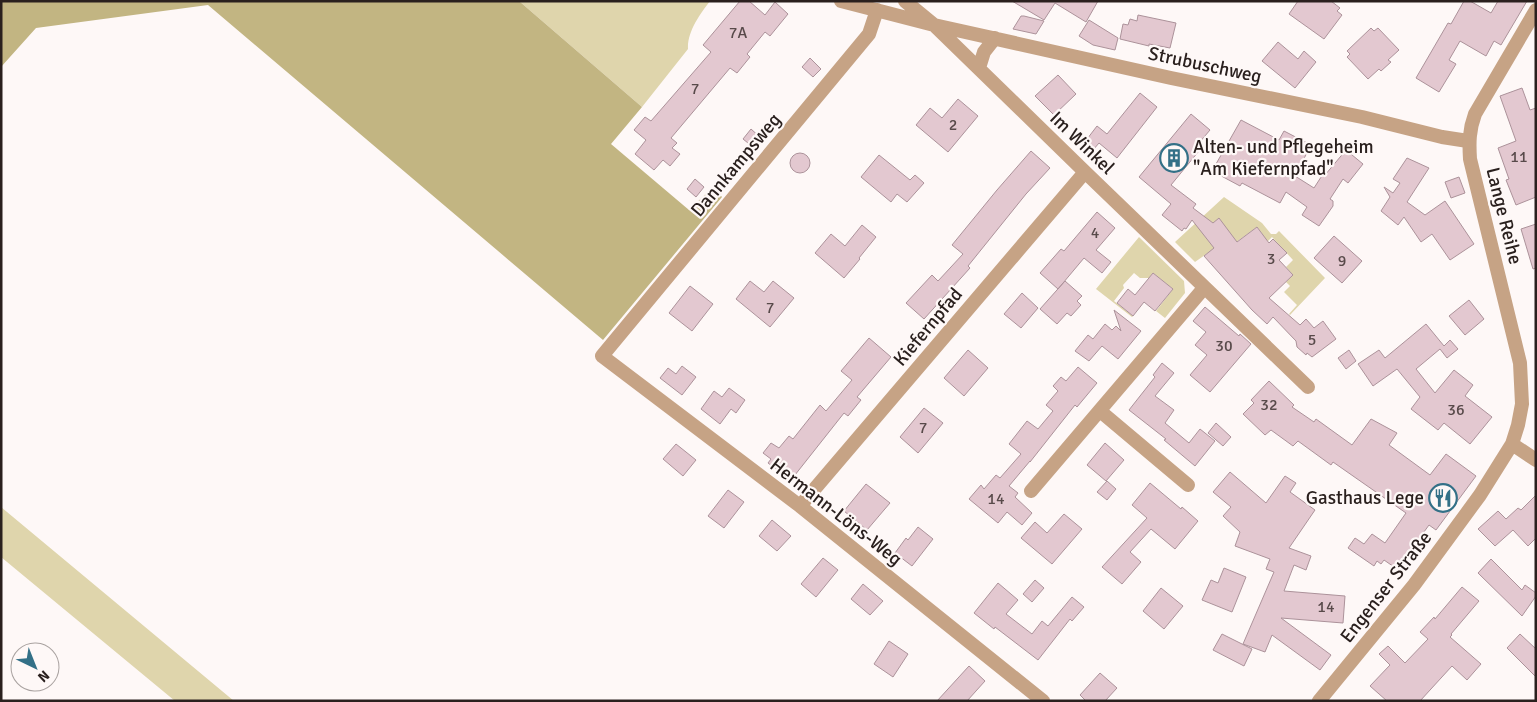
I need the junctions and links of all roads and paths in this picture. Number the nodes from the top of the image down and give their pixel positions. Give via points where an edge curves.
1 (841, 1) edge
2 (905, 1) edge
3 (856, 3) edge
4 (877, 10) junction
5 (1536, 10) edge
6 (934, 24) junction
7 (995, 38) junction
8 (979, 68) junction
9 (1468, 141) junction
10 (1085, 172) junction
11 (1204, 288) junction
12 (602, 356) joint
13 (1308, 387) dead end
14 (1100, 411) junction
15 (1512, 444) junction
16 (1536, 460) edge
17 (1188, 485) dead end
18 (1031, 492) dead end
19 (800, 506) junction
20 (1043, 701) edge
21 (1319, 701) edge

1 - 3 street
2 - 6 street, Strubuschweg
3 - 4 street
4 - 6 street, Strubuschweg
4 - 12 street, Dannkampsweg via 869,34
5 - 9 street, Lange Reihe via 1475,114
6 - 7 street, Strubuschweg
6 - 8 street, Im Winkel
7 - 8 street via 984,52
7 - 9 street, Strubuschweg
8 - 10 street, Im Winkel
9 - 15 street, Lange Reihe via 1520,363 1522,404
10 - 11 street, Im Winkel
10 - 19 street, Kiefernpfad
11 - 13 street, Im Winkel
11 - 14 street
12 - 19 street, Hermann-Löns-Weg
14 - 17 street
14 - 18 street
15 - 16 street
15 - 21 street, Engenser Straße via 1480,495 1414,585
19 - 20 street, Hermann-Löns-Weg

